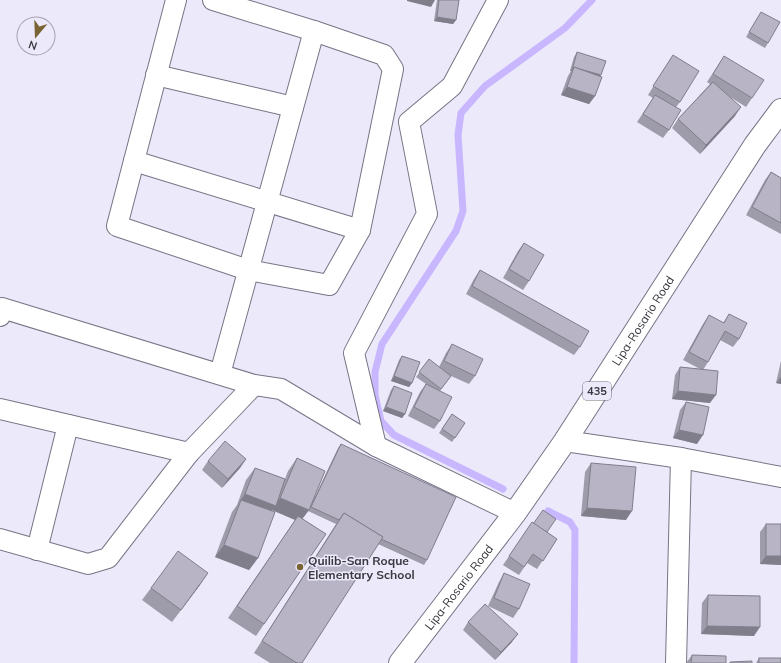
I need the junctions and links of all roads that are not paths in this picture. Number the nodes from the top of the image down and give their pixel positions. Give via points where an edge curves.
1 (176, 0) edge
2 (213, 0) edge
3 (498, 0) edge
4 (314, 31) junction
5 (156, 75) junction
6 (293, 107) junction
7 (781, 110) edge
8 (134, 161) junction
9 (267, 202) junction
10 (360, 230) junction
11 (248, 270) junction
12 (0, 316) edge
13 (220, 374) junction
14 (254, 385) junction
15 (0, 409) edge
16 (68, 425) junction
17 (565, 440) junction
18 (376, 446) junction
19 (189, 453) junction
20 (680, 458) junction
21 (781, 476) edge
22 (515, 514) junction
23 (0, 539) edge
24 (37, 550) junction
25 (400, 663) edge
26 (676, 663) edge

1 - 5 street
2 - 4 street
3 - 18 street via 452,86 409,122 427,214 354,353
4 - 6 street
4 - 10 street via 384,55 394,69
5 - 6 street
5 - 8 street
6 - 9 street
7 - 17 main road, Lipa-Rosario Road / 435 via 755,145
8 - 9 street
8 - 11 street via 117,226
9 - 10 street
9 - 11 street
10 - 11 street via 329,285
11 - 13 street
12 - 13 street via 2,308
13 - 14 street
14 - 18 street via 281,389
14 - 19 street
15 - 16 street
16 - 19 street
16 - 24 street
17 - 20 street
17 - 22 main road, Lipa-Rosario Road / 435
18 - 22 street
19 - 24 street via 108,558 88,564
20 - 21 street
20 - 26 street
22 - 25 main road, Lipa-Rosario Road / 435
23 - 24 street

